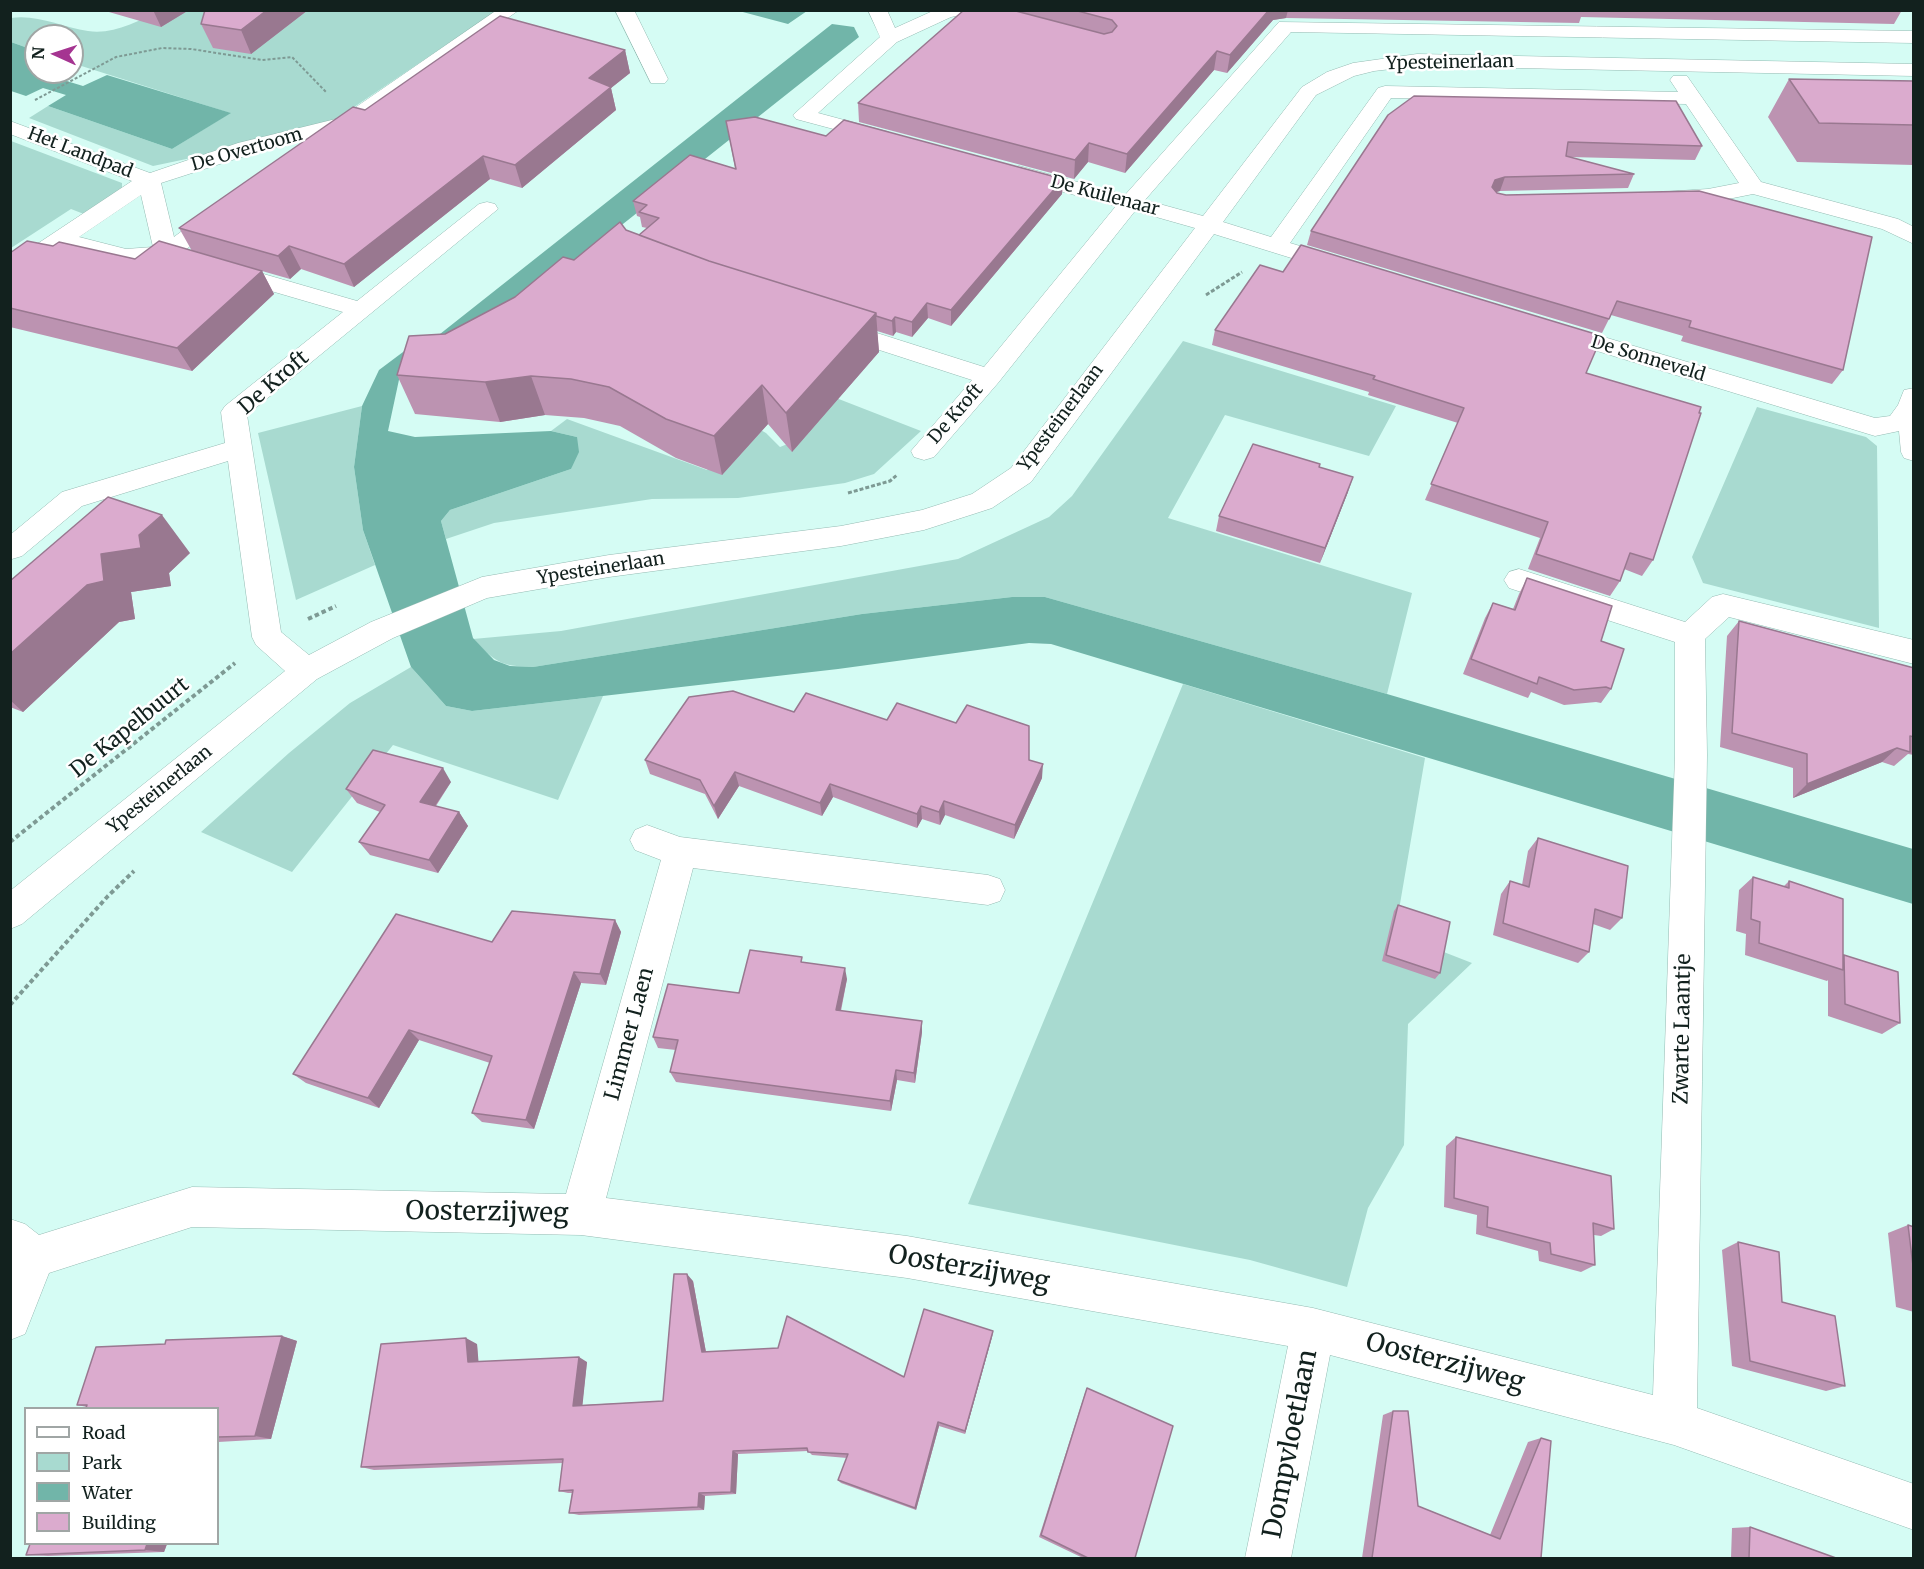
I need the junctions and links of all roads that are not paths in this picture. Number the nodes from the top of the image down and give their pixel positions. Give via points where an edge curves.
1 (510, 10) edge
2 (624, 10) edge
3 (878, 10) edge
4 (959, 10) edge
5 (1641, 10) edge
6 (1654, 33) junction
7 (1914, 37) edge
8 (890, 38) junction
9 (1672, 66) junction
10 (1914, 70) edge
11 (658, 79) dead end
12 (1691, 98) junction
13 (356, 116) junction
14 (10, 127) edge
15 (905, 142) edge
16 (299, 156) edge
17 (995, 166) edge
18 (149, 180) junction
19 (1753, 187) junction
20 (242, 198) edge
21 (1651, 198) edge
22 (1131, 202) junction
23 (487, 209) dead end
24 (1207, 224) junction
25 (1914, 237) edge
26 (59, 239) junction
27 (1276, 246) junction
28 (166, 253) junction
29 (10, 273) edge
30 (1366, 273) edge
31 (362, 310) junction
32 (813, 321) edge
33 (1533, 324) edge
34 (989, 377) junction
35 (1912, 401) edge
36 (240, 448) junction
37 (924, 451) dead end
38 (1914, 452) edge
39 (12, 549) dead end
40 (1519, 580) dead end
41 (1690, 635) junction
42 (1914, 652) edge
43 (306, 671) junction
44 (988, 890) dead end
45 (10, 913) edge
46 (581, 1215) junction
47 (23, 1248) edge
48 (10, 1319) edge
49 (1313, 1329) junction
50 (1674, 1423) junction
51 (1914, 1507) edge
52 (1268, 1558) edge

1 - 13 street, De Overtoom
2 - 11 street
3 - 8 street
4 - 8 street
5 - 6 street
6 - 7 street, Ypesteinerlaan
6 - 9 street
6 - 22 street, Ypesteinerlaan via 1286,26
8 - 15 street via 803,115
9 - 10 street, Ypesteinerlaan
9 - 12 street
9 - 24 street, Ypesteinerlaan via 1417,60 1343,71 1309,91
12 - 19 street
12 - 27 street, Ypesteinerlaan via 1385,92
13 - 16 street, De Overtoom
13 - 18 street, De Overtoom
14 - 18 street, Het Landpad
17 - 22 street, De Kuilenaar
18 - 26 street, De Overtoom
18 - 28 street
19 - 21 street via 1708,196
19 - 25 street via 1890,224
20 - 28 street
22 - 24 street, De Kuilenaar
22 - 34 street, Ypesteinerlaan
23 - 31 street, De Kroft
24 - 27 street
24 - 43 street, Ypesteinerlaan via 1021,475 982,501 924,520 841,536 609,566 482,588 382,630
26 - 28 street via 126,256
26 - 29 street, De Overtoom
27 - 30 street
28 - 31 street
31 - 36 street, De Kroft via 234,412
32 - 34 street
33 - 35 street, De Sonneveld via 1875,428 1898,423
34 - 37 street, De Kroft
35 - 38 street, De Sonneveld
36 - 39 street via 72,499
36 - 43 street, De Kroft via 267,637
40 - 41 street
41 - 42 street via 1723,604
41 - 50 street, Zwarte Laantje via 1691,755
43 - 45 street, Ypesteinerlaan
44 - 46 street, Limmer Laen via 664,846
46 - 47 street, Oosterzijweg via 192,1207
46 - 49 street, Oosterzijweg via 907,1257
47 - 48 street
49 - 50 street, Oosterzijweg
49 - 52 street, Dompvloetlaan
50 - 51 street, Oosterzijweg

